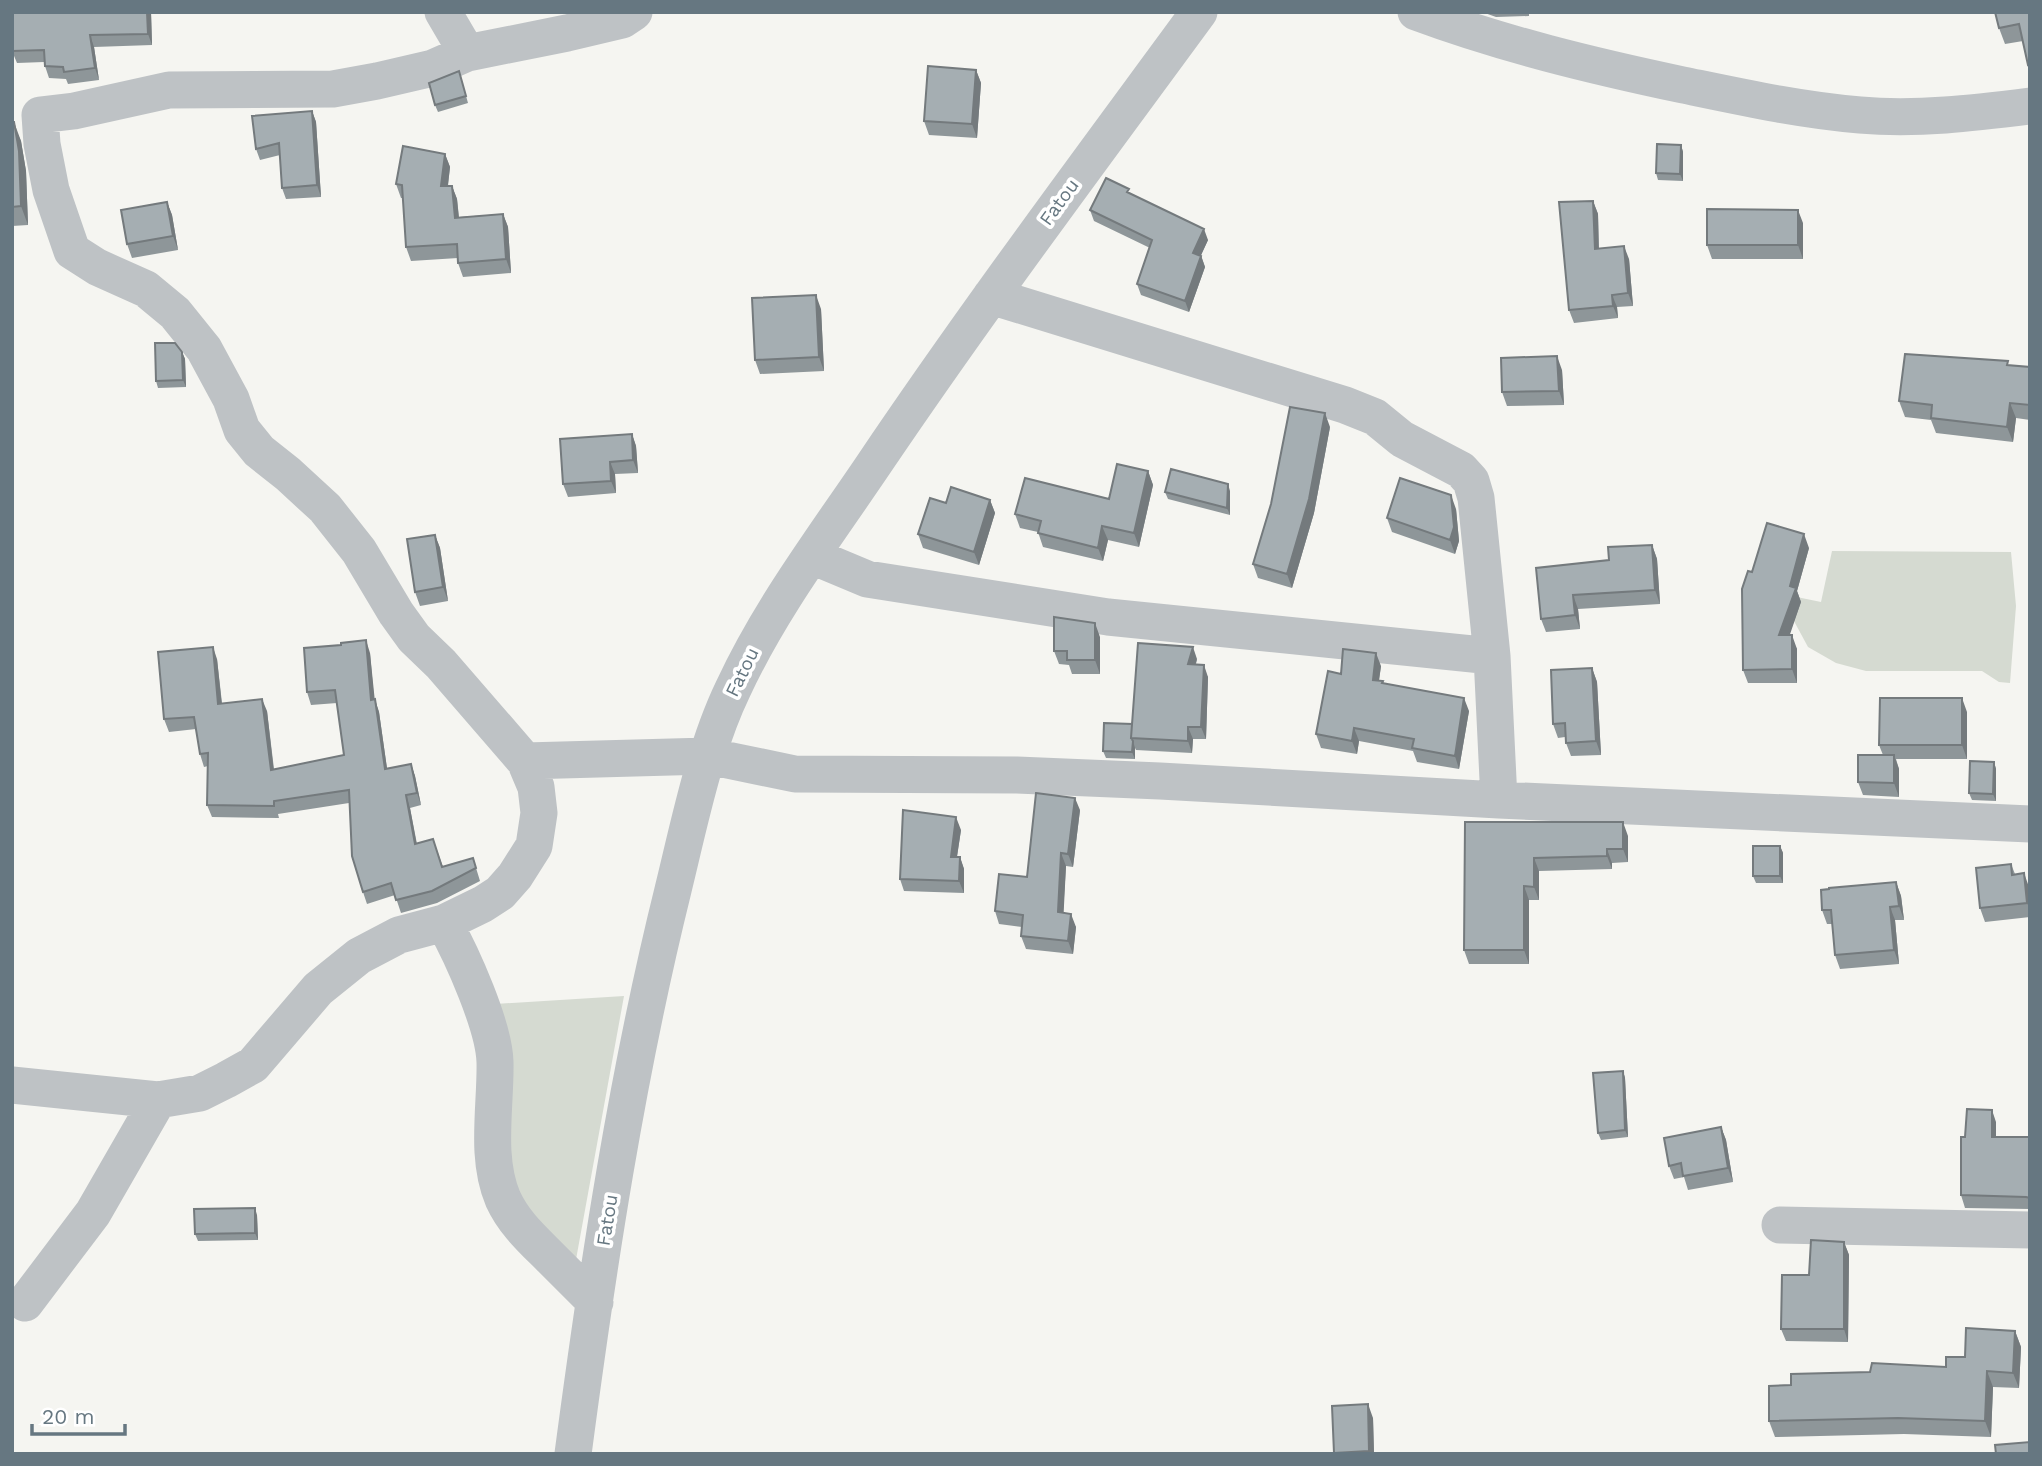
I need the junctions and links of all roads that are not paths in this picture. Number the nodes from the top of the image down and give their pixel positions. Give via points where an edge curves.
1 (443, 12) edge
2 (634, 12) edge
3 (1199, 12) edge
4 (1416, 12) edge
5 (467, 53) junction
6 (2030, 106) edge
7 (991, 296) junction
8 (812, 556) junction
9 (1492, 656) junction
10 (708, 757) junction
11 (525, 761) junction
12 (1499, 800) junction
13 (2030, 824) edge
14 (444, 923) junction
15 (12, 1085) edge
16 (158, 1100) junction
17 (1780, 1225) dead end
18 (2030, 1230) edge
19 (595, 1302) junction
20 (25, 1303) dead end
21 (573, 1454) edge

1 - 5 street
2 - 5 street via 622,20
3 - 7 street, Fatou
4 - 6 street via 1615,70 1771,104 1874,115 1950,116
5 - 11 street via 433,68 333,89 169,90 40,115 42,144 51,190 72,251 146,289 175,313 204,349 242,430 259,451 325,508 359,551 414,638
7 - 8 street, Fatou
7 - 9 street via 1345,405 1375,417 1402,439 1461,470 1471,481 1476,498
8 - 9 street via 867,579 1108,617
8 - 10 street, Fatou via 768,620 731,692
9 - 12 street
10 - 11 street
10 - 12 street via 795,774 1160,780
10 - 19 street, Fatou via 651,978
11 - 14 street via 540,813 534,846 500,893
12 - 13 street
14 - 16 street via 399,935 359,956 318,989 253,1065 200,1093
14 - 19 street via 487,1023 495,1059 495,1168 503,1198 530,1239
15 - 16 street
16 - 20 street via 93,1213
17 - 18 street
19 - 21 street, Fatou

